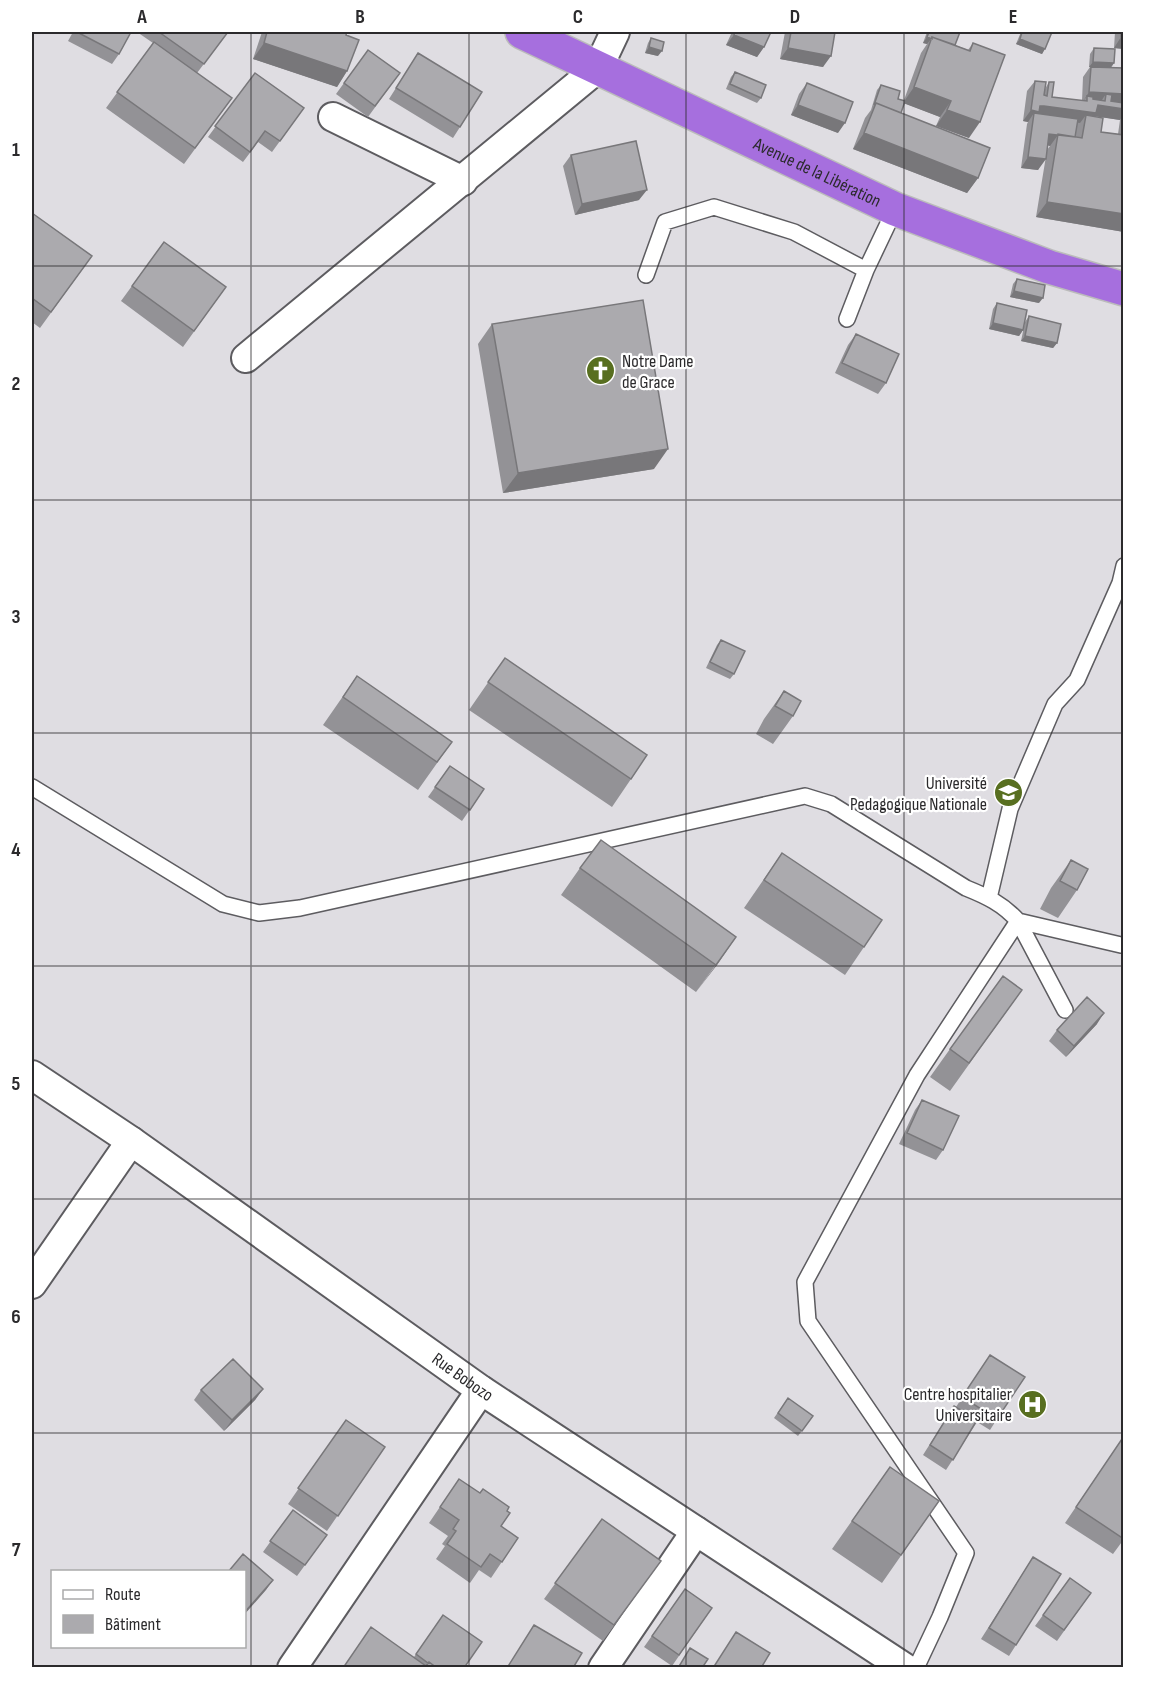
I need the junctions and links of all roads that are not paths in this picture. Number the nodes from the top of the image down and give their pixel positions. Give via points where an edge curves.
1 (522, 32) edge
2 (615, 32) edge
3 (598, 68) junction
4 (333, 117) dead end
5 (463, 181) junction
6 (895, 209) junction
7 (866, 270) junction
8 (646, 275) dead end
9 (1124, 289) edge
10 (847, 319) dead end
11 (246, 358) dead end
12 (1124, 566) edge
13 (32, 787) edge
14 (989, 898) junction
15 (1018, 921) junction
16 (1121, 945) dead end
17 (1065, 1010) dead end
18 (32, 1075) edge
19 (131, 1141) junction
20 (32, 1284) edge
21 (481, 1390) junction
22 (696, 1530) junction
23 (901, 1666) edge
24 (292, 1668) edge
25 (603, 1668) edge

1 - 3 highway, Avenue de la Libération
2 - 3 street
3 - 5 street
3 - 6 highway, Avenue de la Libération
4 - 5 street
5 - 11 street
6 - 7 lane
6 - 9 highway, Avenue de la Libération via 1049,267
7 - 8 lane via 794,232 714,207 665,222
7 - 10 lane
12 - 14 lane via 1077,680 1055,704 1010,809
13 - 14 lane via 223,904 259,913 300,908 805,796 831,804 966,888
14 - 15 lane
15 - 16 lane
15 - 17 lane
15 - 23 lane via 918,1075 805,1282 808,1321 966,1553 940,1617
18 - 19 street, Rue Bobozo
19 - 20 street
19 - 21 street, Rue Bobozo
21 - 22 street, Rue Bobozo
21 - 24 street
22 - 23 street, Rue Bobozo
22 - 25 street

